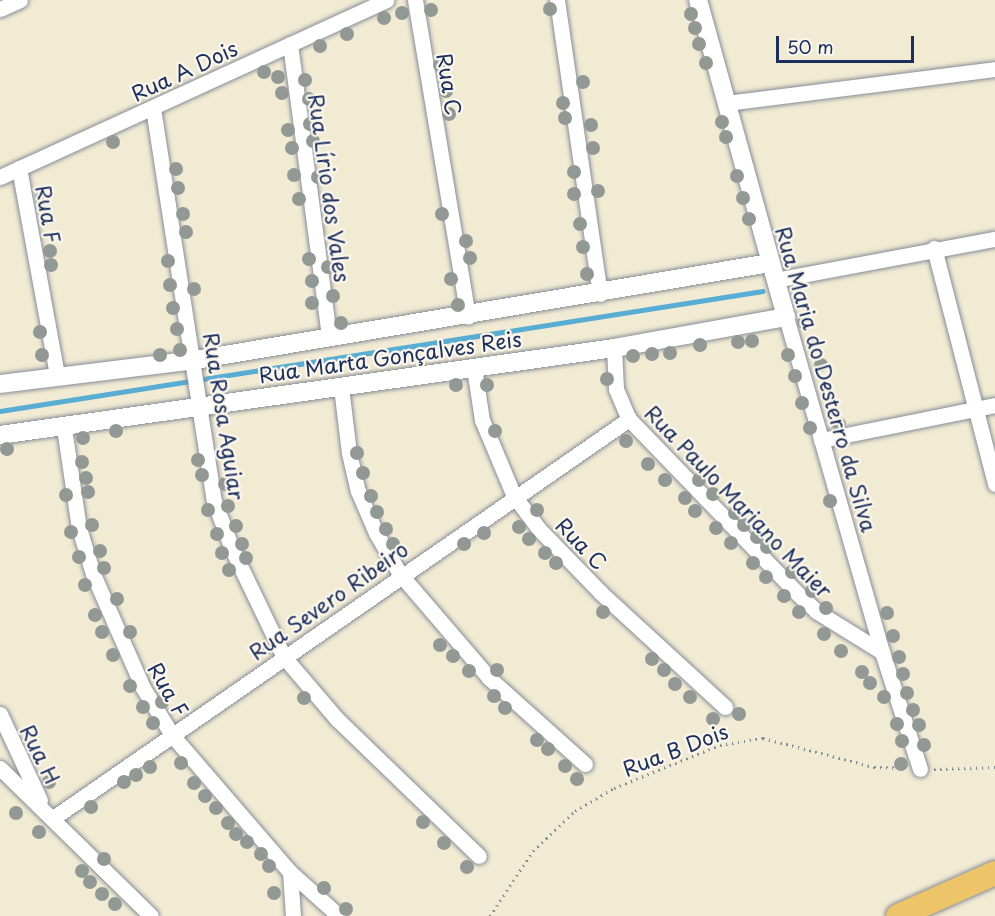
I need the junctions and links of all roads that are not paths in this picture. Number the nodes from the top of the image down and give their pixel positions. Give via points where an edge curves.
1 (20, 0) edge
2 (386, 0) edge
3 (415, 0) edge
4 (557, 0) edge
5 (698, 0) edge
6 (0, 9) edge
7 (290, 44) junction
8 (995, 69) edge
9 (726, 103) junction
10 (153, 108) junction
11 (20, 168) junction
12 (0, 177) edge
13 (995, 239) edge
14 (934, 248) junction
15 (773, 272) junction
16 (600, 294) junction
17 (468, 316) junction
18 (786, 317) junction
19 (329, 336) junction
20 (614, 348) junction
21 (195, 360) junction
22 (474, 368) junction
23 (57, 375) junction
24 (0, 384) edge
25 (341, 387) junction
26 (201, 405) junction
27 (995, 405) edge
28 (975, 408) junction
29 (629, 419) junction
30 (64, 428) junction
31 (0, 435) edge
32 (821, 440) junction
33 (995, 484) edge
34 (514, 496) junction
35 (400, 574) junction
36 (882, 652) junction
37 (284, 657) junction
38 (725, 707) dead end
39 (0, 714) edge
40 (172, 735) junction
41 (585, 764) dead end
42 (0, 768) edge
43 (920, 769) road end
44 (50, 814) junction
45 (479, 856) dead end
46 (290, 872) junction
47 (995, 873) edge
48 (151, 916) edge
49 (293, 916) edge
50 (339, 916) edge
51 (898, 916) edge

1 - 6 street
2 - 7 street, Rua A Dois
3 - 17 street, Rua C
4 - 16 street
5 - 9 street, Rua Maria do Desterro da Silva
7 - 10 street, Rua A Dois
7 - 19 street, Rua Lírio dos Vales
8 - 9 street
9 - 15 street, Rua Maria do Desterro da Silva
10 - 11 street, Rua A Dois
10 - 21 street, Rua Rosa Aguiar
11 - 12 street, Rua A Dois
11 - 23 street, Rua F
13 - 14 street
14 - 15 street
14 - 28 street
15 - 16 street, Rua Marta Gonçalves Reis
15 - 18 street, Rua Maria do Desterro da Silva
16 - 17 street, Rua Marta Gonçalves Reis
17 - 19 street, Rua Marta Gonçalves Reis
18 - 20 street, Rua Marta Gonçalves Reis
18 - 32 street, Rua Maria do Desterro da Silva
19 - 21 street, Rua Marta Gonçalves Reis
20 - 22 street, Rua Marta Gonçalves Reis
20 - 29 street, Rua Paulo Mariano Maier via 616,389
21 - 23 street, Rua Marta Gonçalves Reis
21 - 26 street, Rua Rosa Aguiar
22 - 25 street, Rua Marta Gonçalves Reis
22 - 34 street, Rua C via 482,420
23 - 24 street, Rua Marta Gonçalves Reis
25 - 26 street, Rua Marta Gonçalves Reis
25 - 35 street via 358,491
26 - 30 street, Rua Marta Gonçalves Reis
26 - 37 street, Rua Rosa Aguiar via 214,501
27 - 28 street
28 - 32 street
28 - 33 street
29 - 34 street, Rua Severo Ribeiro
29 - 36 street, Rua Paulo Mariano Maier via 816,611
30 - 31 street, Rua Marta Gonçalves Reis
30 - 40 street, Rua F via 79,528 93,574 123,649
32 - 36 street, Rua Maria do Desterro da Silva
34 - 35 street, Rua Severo Ribeiro
34 - 38 street, Rua C via 539,529 600,592
35 - 37 street, Rua Severo Ribeiro
35 - 41 street via 489,678
36 - 43 street, Rua Maria do Desterro da Silva
37 - 40 street, Rua Severo Ribeiro
37 - 45 street, Rua Rosa Aguiar via 337,719
39 - 44 street, Rua H via 20,763
40 - 44 street, Rua Severo Ribeiro
40 - 46 street, Rua F
42 - 44 street
44 - 48 street
46 - 49 street
46 - 50 street, Rua F
47 - 51 highway

